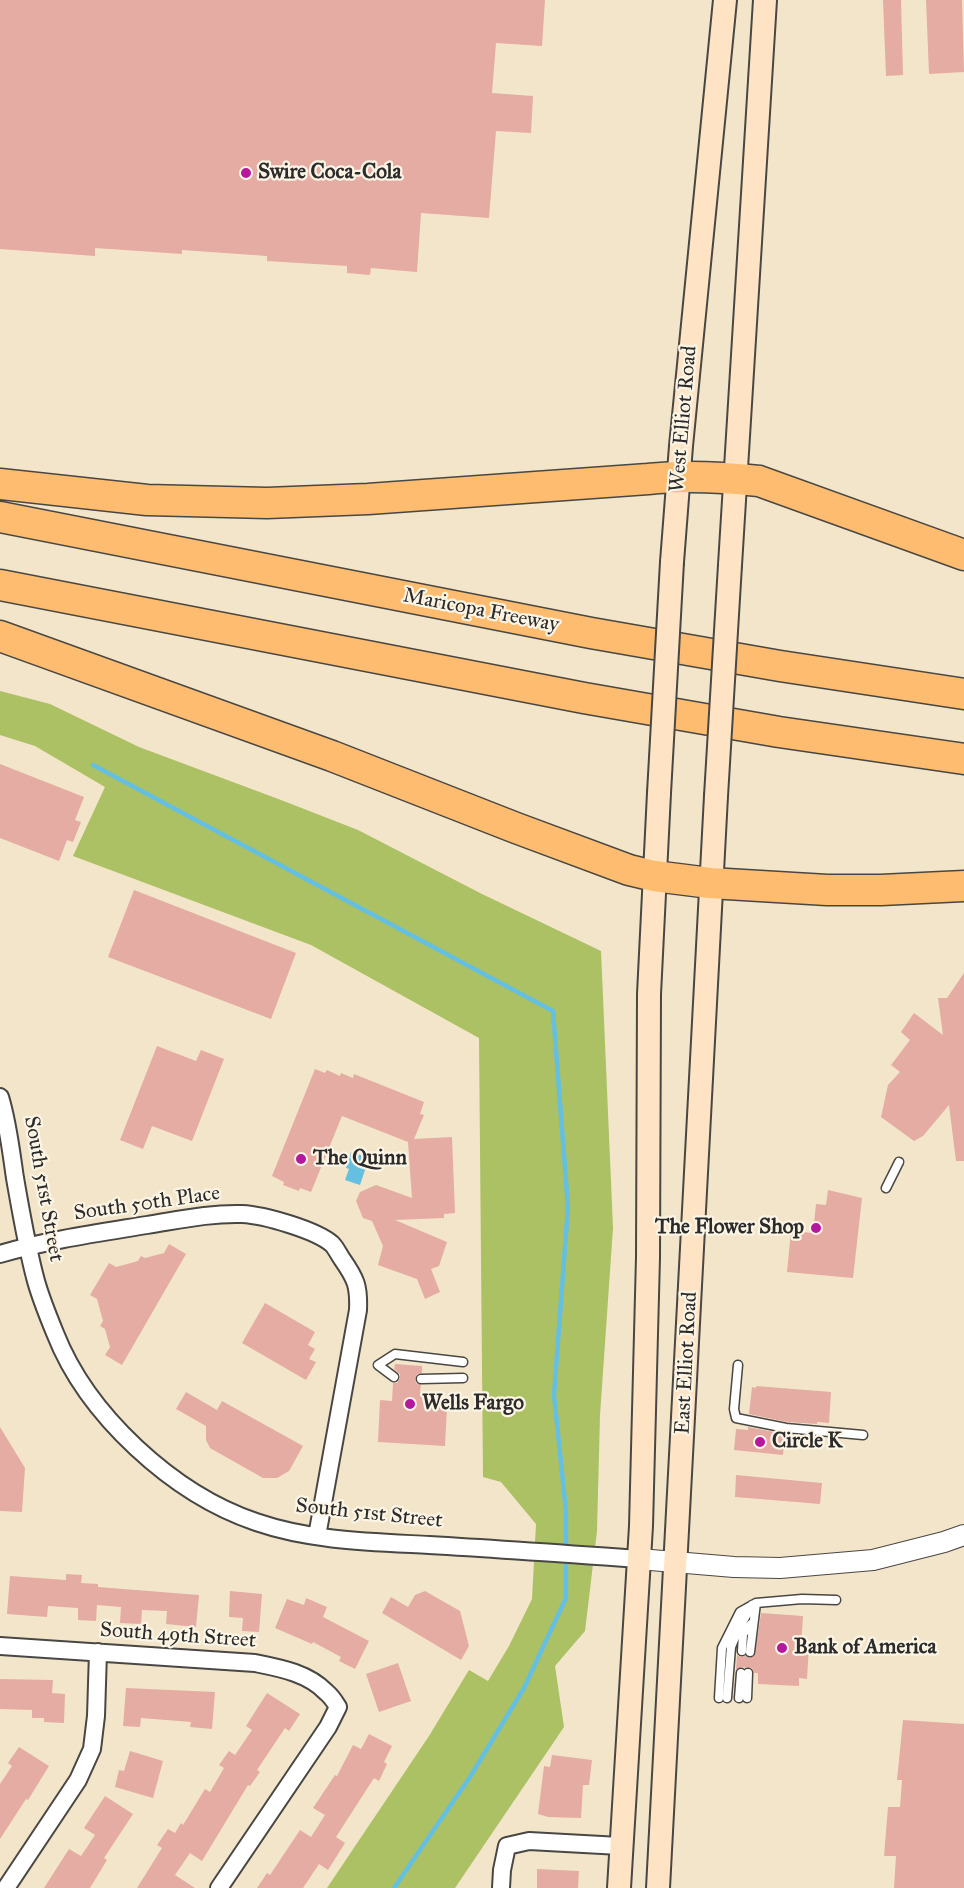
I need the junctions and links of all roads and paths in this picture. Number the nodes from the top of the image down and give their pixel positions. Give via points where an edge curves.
1 (725, 0) edge
2 (765, 0) edge
3 (679, 476) junction
4 (736, 479) junction
5 (0, 484) edge
6 (0, 517) edge
7 (964, 555) edge
8 (0, 585) edge
9 (0, 636) edge
10 (964, 694) edge
11 (964, 759) edge
12 (656, 839) joint
13 (654, 876) junction
14 (710, 883) junction
15 (964, 886) edge
16 (0, 1097) edge
17 (899, 1162) dead end
18 (886, 1188) dead end
19 (28, 1246) junction
20 (0, 1254) edge
21 (463, 1362) dead end
22 (738, 1365) dead end
23 (394, 1377) dead end
24 (463, 1378) dead end
25 (421, 1379) dead end
26 (863, 1436) dead end
27 (964, 1535) edge
28 (317, 1536) junction
29 (639, 1559) junction
30 (676, 1562) junction
31 (836, 1600) dead end
32 (754, 1604) junction
33 (0, 1646) edge
34 (98, 1652) junction
35 (746, 1652) dead end
36 (744, 1673) dead end
37 (723, 1698) dead end
38 (743, 1698) dead end
39 (620, 1846) junction
40 (6, 1888) edge
41 (219, 1888) edge
42 (501, 1888) edge
43 (619, 1888) edge
44 (658, 1888) edge

1 - 3 main road, West Elliot Road
2 - 4 main road
3 - 4 highway
3 - 5 highway via 267,503 147,500
3 - 12 main road, West Elliot Road, bridge
4 - 7 highway via 759,481
4 - 14 main road, East Elliot Road, bridge
6 - 10 highway, Maricopa Freeway via 591,633
8 - 11 highway via 584,698
9 - 13 highway via 332,756 614,866
12 - 13 main road, East Elliot Road
13 - 14 highway
13 - 29 main road, East Elliot Road
14 - 15 highway via 827,890
14 - 30 main road, East Elliot Road
16 - 19 street, South 51st Street
17 - 18 lane
19 - 20 street, South 50th Place
19 - 28 street, South 51st Street via 36,1283 68,1361 125,1437 164,1471 211,1501 255,1522
19 - 28 street, South 50th Place via 229,1214 297,1226 332,1244 353,1276 358,1310
21 - 23 lane via 395,1354 378,1365
22 - 26 lane via 736,1418
24 - 25 lane
27 - 30 street, South 51st Street via 873,1560 809,1566 734,1567
28 - 29 street, South 51st Street
29 - 30 street, South 51st Street
29 - 39 main road, East Elliot Road
30 - 44 main road, East Elliot Road
31 - 32 lane
32 - 35 lane
32 - 37 lane via 741,1612 722,1648
33 - 34 street, South 49th Street
34 - 40 street via 92,1749 78,1780
34 - 41 street, South 49th Street via 279,1668 304,1676 326,1691 338,1707
36 - 38 lane
39 - 42 street via 529,1841 507,1845
39 - 43 main road, East Elliot Road

